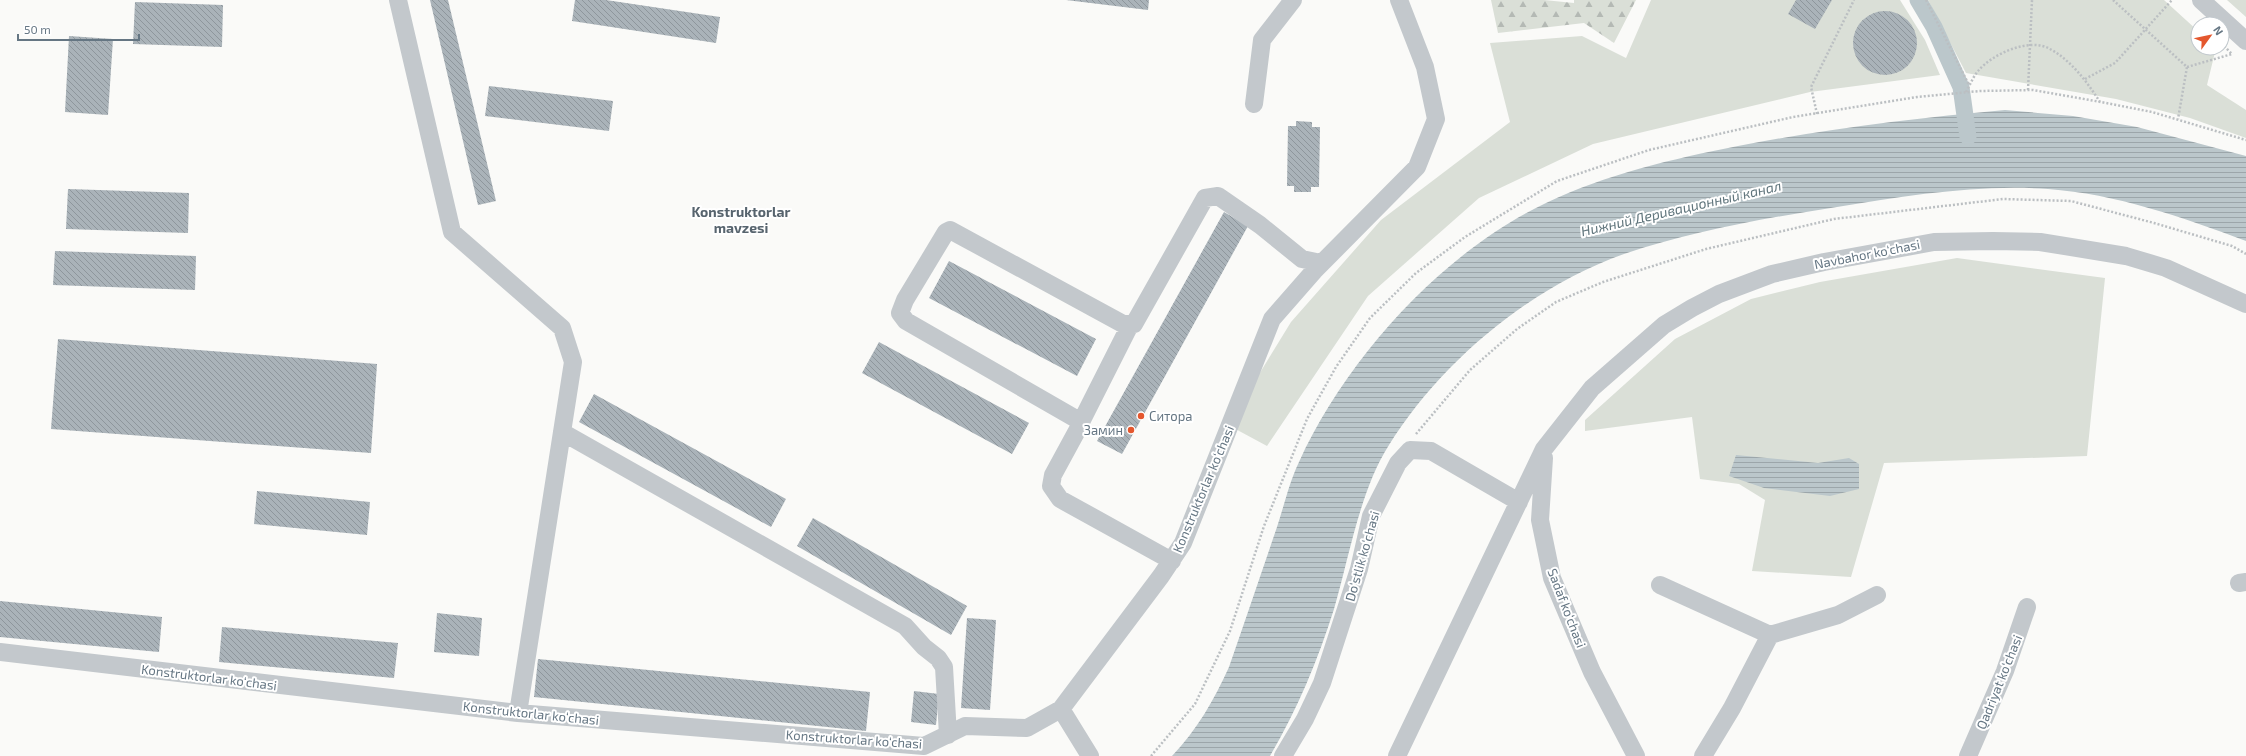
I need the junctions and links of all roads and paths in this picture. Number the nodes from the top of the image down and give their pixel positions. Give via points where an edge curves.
1 (398, 0) edge
2 (1293, 0) edge
3 (1399, 0) edge
4 (1854, 0) edge
5 (1926, 0) edge
6 (2032, 0) edge
7 (2113, 0) edge
8 (2172, 0) edge
9 (2201, 0) edge
10 (2145, 30) junction
11 (2246, 41) edge
12 (2029, 44) junction
13 (2225, 56) edge
14 (2187, 67) junction
15 (2085, 79) junction
16 (1969, 86) junction
17 (2028, 90) junction
18 (1966, 92) junction
19 (2100, 102) junction
20 (1254, 104) dead end
21 (1817, 114) junction
22 (2178, 119) junction
23 (2246, 140) edge
24 (1321, 263) junction
25 (2246, 304) edge
26 (1130, 325) junction
27 (1080, 424) junction
28 (562, 432) junction
29 (1544, 449) junction
30 (1519, 502) junction
31 (1172, 561) junction
32 (1660, 585) dead end
33 (1877, 595) dead end
34 (2028, 607) dead end
35 (1770, 635) junction
36 (0, 652) edge
37 (1061, 709) junction
38 (518, 713) junction
39 (948, 735) junction
40 (1090, 756) edge
41 (1151, 756) edge
42 (1283, 756) edge
43 (1397, 756) edge
44 (1636, 756) edge
45 (1703, 756) edge
46 (1968, 756) edge

1 - 28 street via 452,232 562,328 573,362
2 - 20 street via 1262,40
3 - 24 street, Konstruktorlar ko‘chasi via 1425,67 1436,119 1417,167
4 - 21 path via 1811,88
5 - 16 path
6 - 12 path
7 - 10 path
8 - 10 path
9 - 11 street
10 - 14 path
10 - 15 path via 2115,63
12 - 15 path via 2050,48
12 - 16 path via 2002,53 1979,70
12 - 17 path
13 - 14 path
14 - 22 path
15 - 19 path
16 - 18 path
17 - 18 path
17 - 19 path
18 - 21 path
19 - 22 path
21 - 41 path via 1648,150 1557,181 1465,237 1416,273 1370,318 1336,367 1307,419 1264,526 1230,631 1195,704
22 - 23 path
24 - 26 street via 1302,259 1218,196 1205,198 1134,324
24 - 31 street, Konstruktorlar ko‘chasi via 1272,319 1182,543
25 - 29 street, Navbahor ko‘chasi via 2166,268 2126,256 2040,242 1934,242 1824,262 1772,274 1719,294 1664,325 1592,388
26 - 27 street
26 - 27 street via 1123,324 950,230 946,232 905,300 900,313 906,321 1072,415
27 - 31 street via 1053,475 1051,486 1060,499
28 - 38 street
28 - 39 street via 905,626 944,667
29 - 30 street
29 - 44 street, Sadaf ko‘chasi via 1540,520 1552,578 1592,672
30 - 42 street, Do‘stlik ko‘chasi via 1431,451 1410,450 1398,463 1371,516 1359,569 1322,683
30 - 43 street
31 - 37 street, Konstruktorlar ko‘chasi
32 - 35 street
33 - 35 street via 1838,615
34 - 46 street, Qadriyat ko‘chasi via 2005,671
35 - 45 street via 1732,708
36 - 38 street, Konstruktorlar ko‘chasi
37 - 39 street, Konstruktorlar ko‘chasi via 1027,728 965,726
37 - 40 street
38 - 39 street, Konstruktorlar ko‘chasi via 924,746

